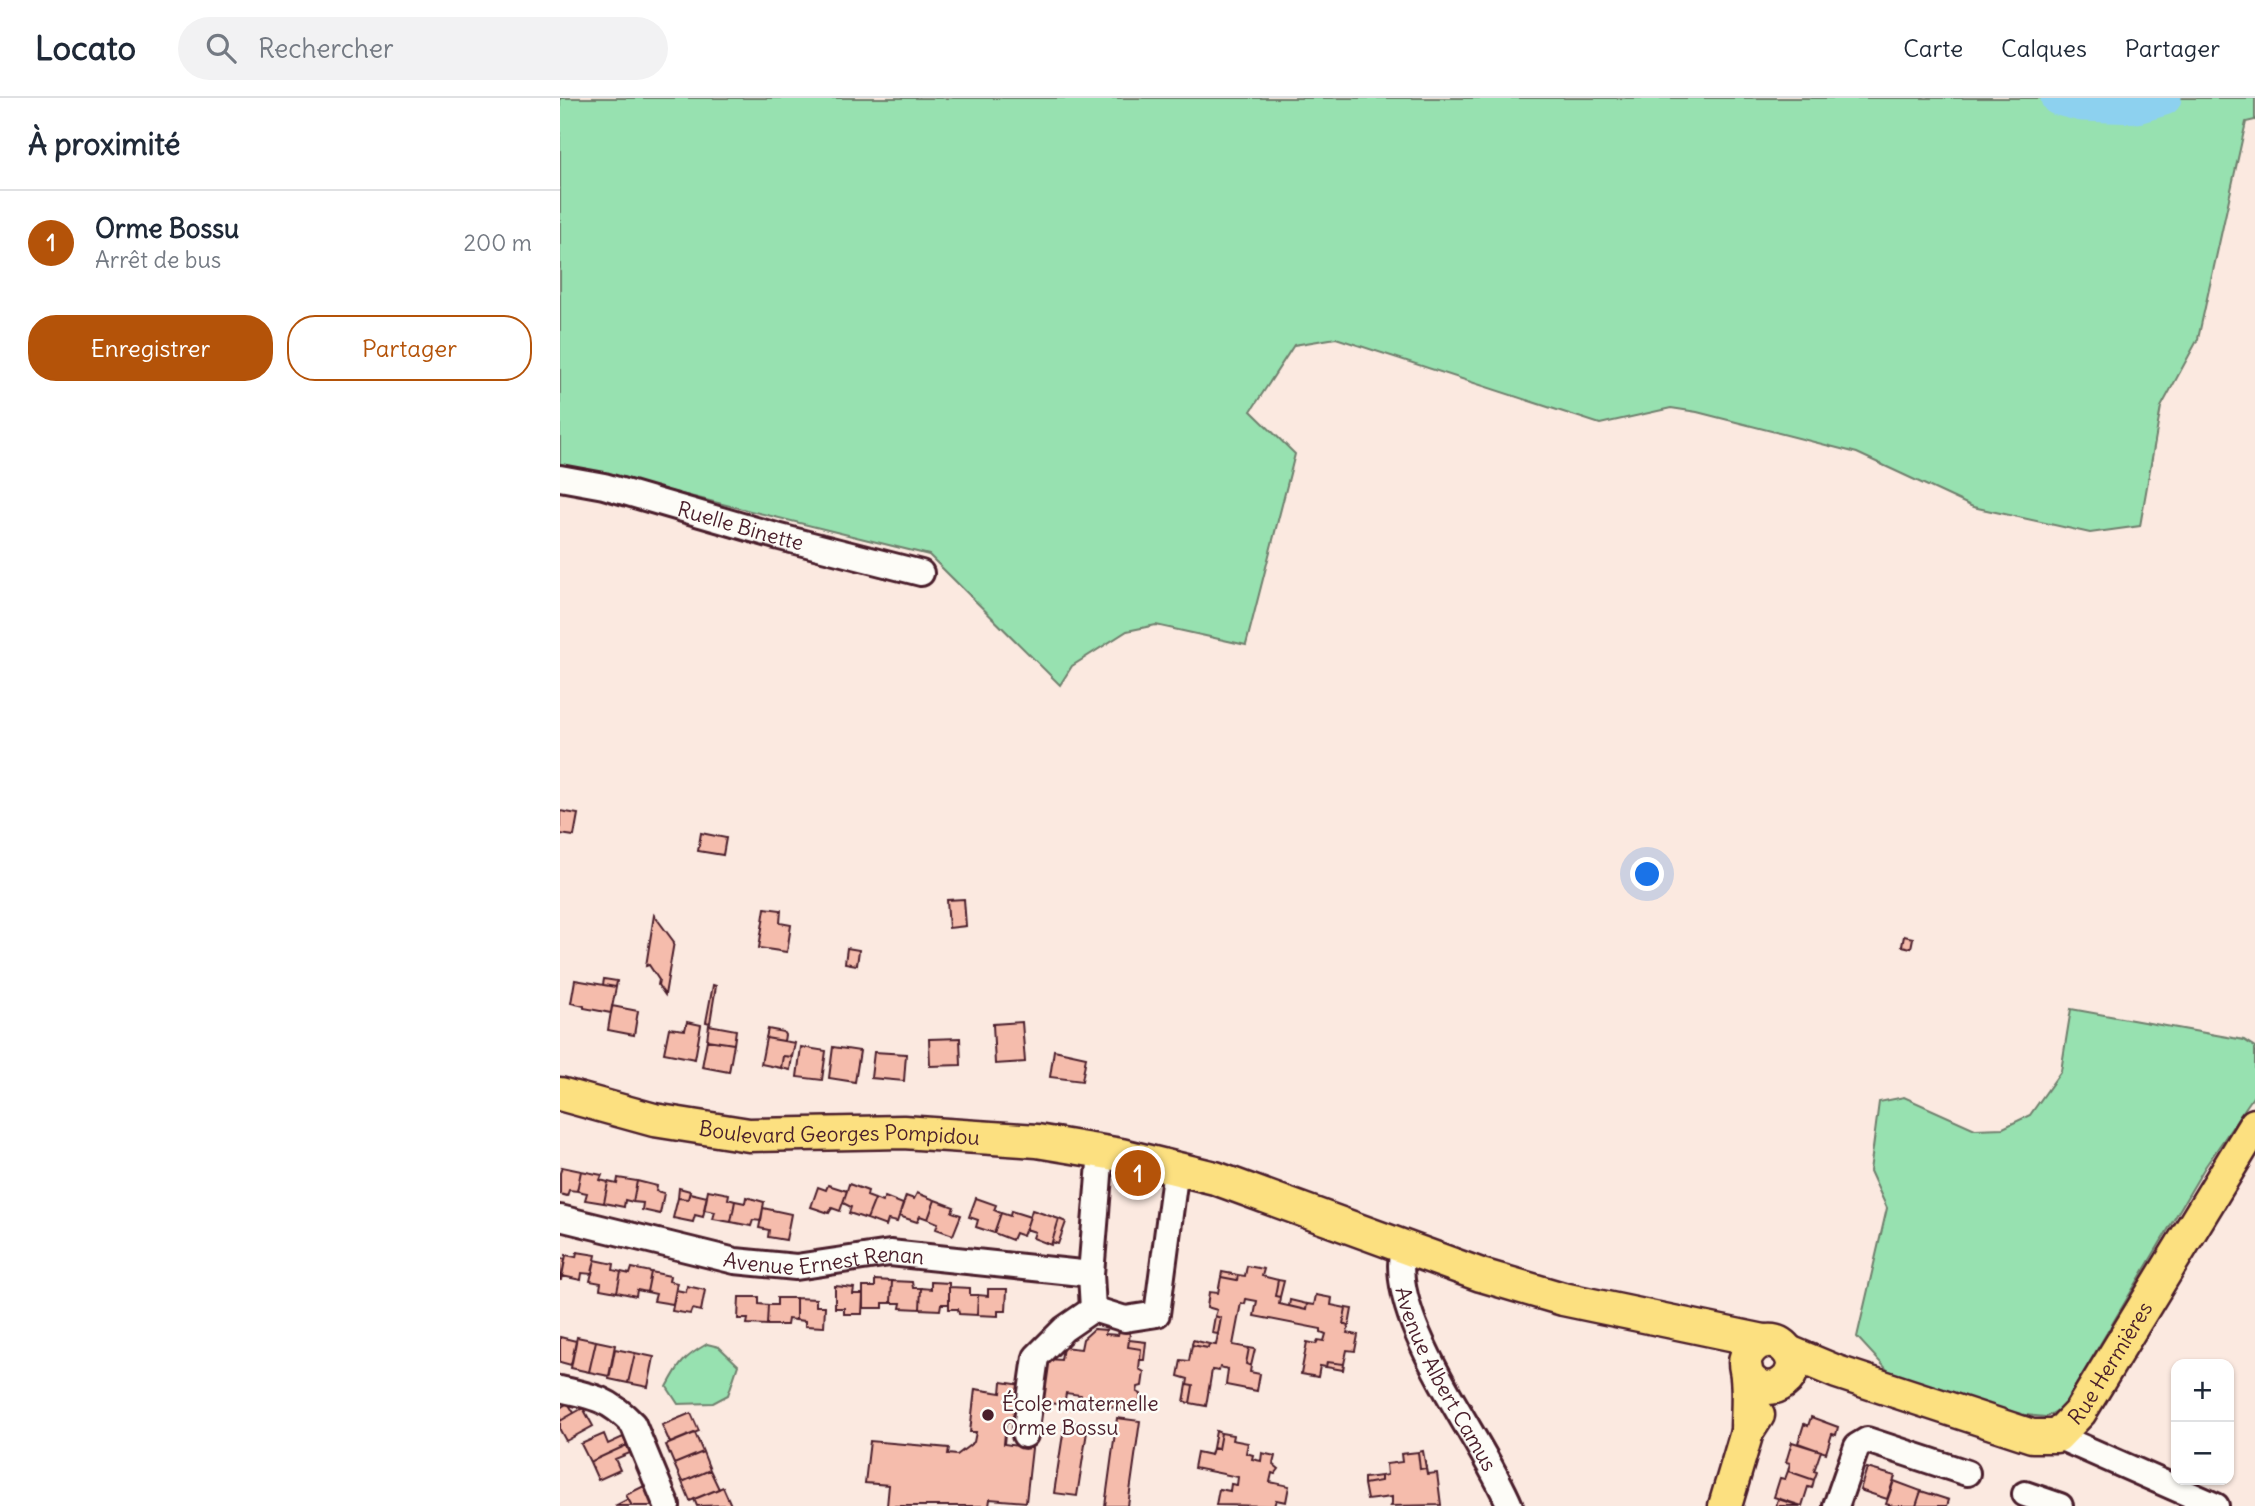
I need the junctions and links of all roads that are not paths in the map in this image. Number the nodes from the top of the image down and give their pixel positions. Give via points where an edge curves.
1 (560, 478) edge
2 (921, 573) dead end
3 (560, 1094) edge
4 (2255, 1125) edge
5 (1111, 1153) junction
6 (1175, 1168) junction
7 (560, 1218) edge
8 (1403, 1247) junction
9 (1091, 1274) junction
10 (1093, 1309) junction
11 (1768, 1367) junction
12 (560, 1389) edge
13 (1025, 1434) dead end
14 (2057, 1436) junction
15 (1967, 1473) dead end
16 (2025, 1494) dead end
17 (2209, 1505) edge
18 (667, 1506) edge
19 (1510, 1506) edge
20 (1725, 1506) edge
21 (1836, 1506) edge
22 (2060, 1506) edge

1 - 2 street, Ruelle Binette
3 - 5 main road, Boulevard Georges Pompidou via 654,1120 749,1135 903,1132 1037,1141
4 - 14 main road, Rue Hermières via 2080,1412
5 - 6 main road, Boulevard Georges Pompidou
5 - 9 street
6 - 8 main road, Boulevard Georges Pompidou via 1248,1189
6 - 10 street via 1157,1314 1125,1319
7 - 9 street, Avenue Ernest Renan via 736,1261 796,1267 890,1253
8 - 11 main road, Rue Hermières via 1563,1299 1685,1323
8 - 19 street, Avenue Albert Camus via 1401,1279 1416,1328
9 - 10 street
10 - 13 street via 1036,1357
11 - 14 main road, Rue Hermières via 1837,1372 2032,1436
11 - 20 main road
12 - 18 street via 598,1397 633,1424
14 - 17 street
15 - 21 street via 1867,1440 1857,1446
16 - 22 street

